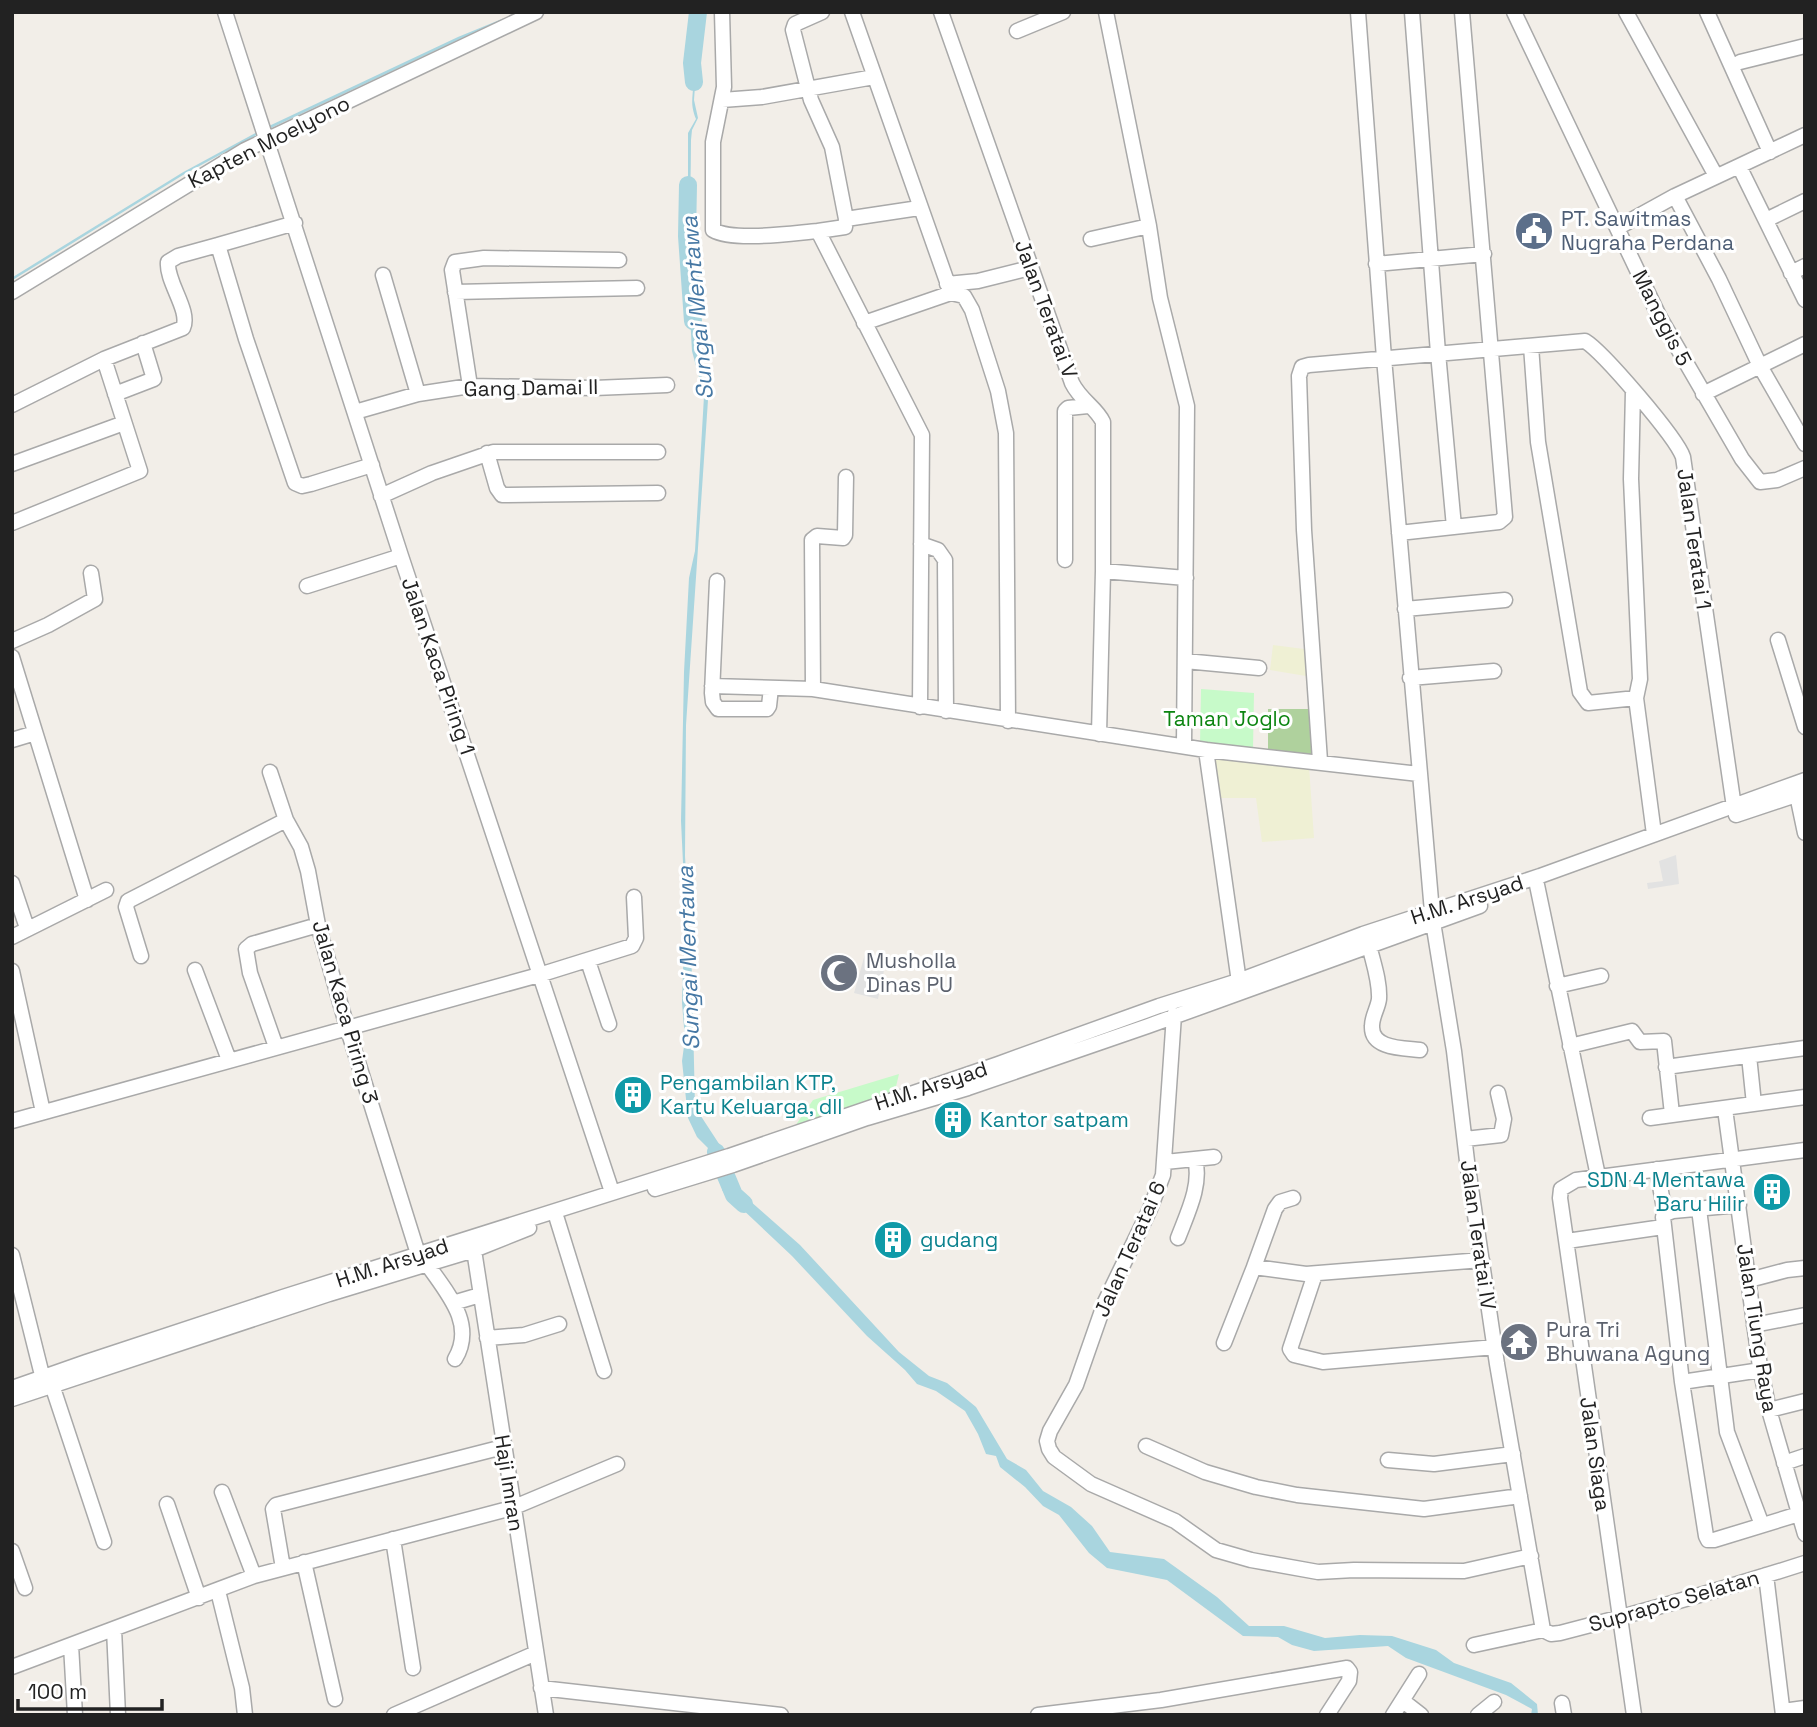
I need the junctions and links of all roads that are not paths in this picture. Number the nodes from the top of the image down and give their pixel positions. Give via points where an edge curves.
1 (225, 12) edge
2 (536, 12) edge
3 (722, 12) edge
4 (822, 12) edge
5 (852, 12) edge
6 (941, 12) edge
7 (1106, 12) edge
8 (1358, 12) edge
9 (1412, 12) edge
10 (1462, 12) edge
11 (1514, 12) edge
12 (1626, 12) edge
13 (1707, 12) edge
14 (1060, 13) edge
15 (511, 18) edge
16 (1017, 31) dead end
17 (1805, 46) edge
18 (1740, 62) dead end
19 (874, 77) junction
20 (808, 89) junction
21 (722, 100) junction
22 (1805, 135) edge
23 (266, 140) junction
24 (1770, 152) junction
25 (1739, 166) junction
26 (1716, 176) junction
27 (1675, 196) junction
28 (1805, 201) edge
29 (919, 208) junction
30 (846, 219) junction
31 (1766, 220) junction
32 (295, 223) junction
33 (1149, 226) junction
34 (1617, 228) junction
35 (818, 231) junction
36 (1091, 239) dead end
37 (219, 245) junction
38 (1484, 254) junction
39 (1431, 259) junction
40 (619, 260) dead end
41 (1376, 264) junction
42 (1030, 268) junction
43 (1798, 269) edge
44 (383, 275) dead end
45 (637, 288) dead end
46 (949, 289) junction
47 (12, 292) edge
48 (455, 292) junction
49 (1805, 300) edge
50 (864, 323) junction
51 (143, 342) junction
52 (1805, 344) edge
53 (1531, 346) junction
54 (1492, 349) junction
55 (1438, 353) junction
56 (1384, 358) junction
57 (104, 359) junction
58 (1760, 366) junction
59 (667, 384) dead end
60 (470, 386) junction
61 (1633, 391) junction
62 (115, 394) junction
63 (418, 394) junction
64 (1703, 394) junction
65 (12, 405) edge
66 (1088, 406) junction
67 (355, 412) junction
68 (124, 423) junction
69 (1805, 444) edge
70 (657, 452) dead end
71 (487, 453) junction
72 (12, 464) edge
73 (372, 465) junction
74 (1805, 468) edge
75 (846, 477) dead end
76 (658, 494) dead end
77 (381, 496) junction
78 (12, 523) edge
79 (1454, 527) junction
80 (1399, 533) junction
81 (921, 544) junction
82 (401, 556) junction
83 (1065, 560) dead end
84 (1103, 571) junction
85 (91, 573) dead end
86 (1186, 578) junction
87 (717, 581) dead end
88 (307, 586) dead end
89 (1505, 600) dead end
90 (1405, 609) junction
91 (1778, 640) dead end
92 (12, 641) edge
93 (12, 657) edge
94 (1185, 661) junction
95 (1259, 667) dead end
96 (1494, 671) dead end
97 (1410, 678) junction
98 (712, 686) junction
99 (771, 688) junction
100 (813, 690) junction
101 (1636, 698) junction
102 (920, 707) junction
103 (946, 711) junction
104 (1008, 721) junction
105 (1805, 727) edge
106 (35, 733) junction
107 (1099, 734) junction
108 (12, 740) edge
109 (1184, 746) junction
110 (1206, 750) junction
111 (1320, 761) junction
112 (270, 772) dead end
113 (1419, 774) junction
114 (1805, 780) edge
115 (1801, 794) edge
116 (1774, 797) junction
117 (1734, 807) junction
118 (286, 820) junction
119 (1805, 833) edge
120 (1654, 834) junction
121 (12, 883) edge
122 (1537, 885) junction
123 (106, 890) dead end
124 (634, 897) dead end
125 (87, 900) junction
126 (1432, 917) junction
127 (318, 925) junction
128 (27, 928) junction
129 (12, 937) edge
130 (1369, 945) junction
131 (141, 956) dead end
132 (588, 961) junction
133 (195, 970) dead end
134 (12, 971) edge
135 (539, 975) junction
136 (1601, 976) dead end
137 (1239, 986) junction
138 (1558, 986) junction
139 (1174, 1016) junction
140 (609, 1024) dead end
141 (347, 1027) junction
142 (1570, 1046) junction
143 (276, 1047) junction
144 (1805, 1048) edge
145 (1420, 1050) dead end
146 (1749, 1056) junction
147 (229, 1060) junction
148 (1666, 1067) junction
149 (1498, 1093) dead end
150 (1805, 1097) edge
151 (1755, 1104) junction
152 (1725, 1109) junction
153 (43, 1112) junction
154 (1672, 1114) junction
155 (1650, 1118) dead end
156 (12, 1121) edge
157 (1465, 1139) junction
158 (1805, 1150) edge
159 (1214, 1157) dead end
160 (1195, 1159) junction
161 (1733, 1159) junction
162 (731, 1161) junction
163 (1165, 1163) junction
164 (711, 1166) junction
165 (1657, 1169) junction
166 (1598, 1176) junction
167 (612, 1192) junction
168 (1293, 1198) dead end
169 (1739, 1205) junction
170 (1699, 1209) junction
171 (557, 1219) junction
172 (1664, 1221) junction
173 (1178, 1238) dead end
174 (1567, 1241) junction
175 (474, 1250) junction
176 (12, 1255) edge
177 (423, 1259) junction
178 (1482, 1260) junction
179 (1254, 1267) junction
180 (1805, 1268) edge
181 (1315, 1274) junction
182 (1749, 1280) junction
183 (480, 1295) junction
184 (453, 1303) junction
185 (1805, 1314) edge
186 (559, 1324) dead end
187 (1754, 1325) junction
188 (487, 1338) junction
189 (1224, 1343) dead end
190 (1495, 1347) junction
191 (454, 1359) dead end
192 (1761, 1370) junction
193 (604, 1371) dead end
194 (1719, 1375) junction
195 (48, 1382) junction
196 (1682, 1382) junction
197 (12, 1388) edge
198 (12, 1399) edge
199 (1805, 1401) edge
200 (1769, 1410) junction
201 (1146, 1446) dead end
202 (503, 1447) junction
203 (1513, 1454) junction
204 (1805, 1456) edge
205 (1388, 1460) dead end
206 (1784, 1462) junction
207 (617, 1464) dead end
208 (222, 1492) dead end
209 (1520, 1496) junction
210 (167, 1504) dead end
211 (512, 1508) junction
212 (1799, 1514) junction
213 (1762, 1525) junction
214 (1805, 1534) edge
215 (393, 1539) junction
216 (104, 1542) dead end
217 (12, 1551) edge
218 (1531, 1556) junction
219 (304, 1562) junction
220 (1805, 1563) edge
221 (283, 1568) junction
222 (1766, 1575) junction
223 (254, 1576) junction
224 (25, 1588) dead end
225 (218, 1591) junction
226 (199, 1598) junction
227 (1619, 1618) junction
228 (114, 1629) junction
229 (1543, 1630) junction
230 (71, 1645) junction
231 (1474, 1645) dead end
232 (536, 1653) junction
233 (12, 1667) edge
234 (412, 1668) dead end
235 (1419, 1674) dead end
236 (541, 1688) junction
237 (335, 1699) dead end
238 (1403, 1701) junction
239 (1494, 1702) dead end
240 (1805, 1708) edge
241 (1332, 1713) edge
242 (1783, 1713) edge
243 (75, 1715) edge
244 (118, 1715) edge
245 (246, 1715) edge
246 (394, 1715) edge
247 (546, 1715) edge
248 (782, 1715) edge
249 (1038, 1715) edge
250 (1393, 1715) edge
251 (1421, 1715) edge
252 (1478, 1715) edge
253 (1633, 1715) edge

1 - 23 street, Jalan Kaca Piring 1
2 - 15 street, Kapten Moelyono
3 - 21 street
4 - 20 street via 793,26
5 - 19 street
6 - 42 street, Jalan Teratai V
7 - 33 street
8 - 41 street, Jalan Teratai IV
9 - 39 street
10 - 38 street
11 - 34 street, Manggis 5
12 - 26 street
13 - 24 street
14 - 16 street
15 - 23 street, Kapten Moelyono
17 - 18 street
19 - 20 street
19 - 29 street
20 - 21 street
20 - 30 street via 832,147
21 - 35 street via 713,142 713,230 764,235
22 - 24 street
23 - 32 street, Jalan Kaca Piring 1
23 - 47 street, Kapten Moelyono via 212,168
24 - 25 street
25 - 26 street
25 - 31 street
26 - 27 street
27 - 34 street
27 - 58 street
28 - 31 street
29 - 30 street
29 - 46 street
30 - 35 street via 845,227
31 - 43 street
32 - 37 street
32 - 67 street, Jalan Kaca Piring 1
33 - 36 street
33 - 86 street via 1160,298 1187,406
34 - 64 street, Manggis 5
35 - 50 street
37 - 51 street via 168,262 185,324 178,331
37 - 73 street via 295,483 311,484
38 - 39 street
38 - 54 street
39 - 41 street
39 - 55 street
40 - 48 street via 460,260 452,265
41 - 56 street, Jalan Teratai IV
42 - 46 street
42 - 66 street, Jalan Teratai V via 1072,383
43 - 49 street
44 - 63 street
45 - 48 street
46 - 50 street
46 - 104 street via 970,304 1005,424
48 - 60 street
50 - 81 street via 922,435
51 - 57 street
51 - 62 street via 154,379
52 - 58 street
53 - 54 street, Jalan Teratai 1
53 - 61 street, Jalan Teratai 1 via 1585,341
53 - 101 street via 1538,442 1580,692 1588,703
54 - 55 street, Jalan Teratai 1
54 - 79 street via 1506,517 1499,522
55 - 56 street, Jalan Teratai 1
55 - 79 street
56 - 80 street, Jalan Teratai IV
56 - 111 street, Jalan Teratai 1 via 1309,365 1299,376
57 - 62 street
57 - 65 street
58 - 64 street
58 - 69 street
59 - 60 street, Gang Damai II
60 - 63 street, Gang Damai II
61 - 101 street via 1631,479 1640,679
61 - 117 street, Jalan Teratai 1 via 1673,438 1683,457
62 - 68 street
63 - 67 street, Gang Damai II
64 - 74 street, Manggis 5 via 1760,482
66 - 83 street via 1065,411
66 - 84 street, Jalan Teratai V via 1103,422
67 - 73 street, Jalan Kaca Piring 1
68 - 72 street
68 - 78 street via 140,471
70 - 71 street
71 - 76 street via 502,495
71 - 77 street
73 - 77 street, Jalan Kaca Piring 1
75 - 100 street via 845,535 812,540
77 - 82 street, Jalan Kaca Piring 1
79 - 80 street
80 - 90 street, Jalan Teratai IV
81 - 102 street
81 - 103 street via 939,550 945,560
82 - 88 street
82 - 135 street, Jalan Kaca Piring 1
84 - 86 street
84 - 107 street, Jalan Teratai V
85 - 92 street via 95,599
86 - 94 street
87 - 98 street
89 - 90 street
90 - 97 street, Jalan Teratai IV
91 - 105 street
93 - 106 street
94 - 95 street
94 - 109 street
96 - 97 street
97 - 113 street, Jalan Teratai IV
98 - 99 street
98 - 99 street via 718,709 767,709
99 - 100 street
100 - 102 street
101 - 120 street
102 - 103 street
103 - 104 street
104 - 107 street
106 - 108 street
106 - 125 street
107 - 109 street
109 - 110 street
110 - 111 street
110 - 137 street
111 - 113 street
112 - 118 street, Jalan Kaca Piring 3
113 - 126 street, Jalan Teratai IV
114 - 116 street, H.M. Arsyad
115 - 116 street, H.M. Arsyad
115 - 119 street
116 - 117 street, H.M. Arsyad
116 - 122 street, H.M. Arsyad
117 - 120 street, H.M. Arsyad
118 - 127 street, Jalan Kaca Piring 3 via 308,871
118 - 131 street via 128,901
120 - 126 street, H.M. Arsyad
121 - 128 street
122 - 126 street, H.M. Arsyad
122 - 138 street
123 - 125 street
124 - 132 street via 635,942
125 - 128 street
126 - 130 street, H.M. Arsyad
126 - 137 street, H.M. Arsyad via 1363,934
126 - 157 street, Jalan Teratai IV
127 - 141 street, Jalan Kaca Piring 3
127 - 143 street via 246,949
128 - 129 street
130 - 137 street, H.M. Arsyad
130 - 145 street via 1378,985 1374,1038 1383,1045
132 - 135 street
132 - 140 street
133 - 147 street
134 - 153 street
135 - 141 street
135 - 167 street, Jalan Kaca Piring 1
136 - 138 street
137 - 139 street, H.M. Arsyad
137 - 162 street, H.M. Arsyad via 1159,1006
138 - 142 street
139 - 162 street, H.M. Arsyad
139 - 163 street, Jalan Teratai 6
141 - 143 street
141 - 177 street, Jalan Kaca Piring 3
142 - 148 street via 1632,1031 1640,1042 1664,1041
142 - 166 street
143 - 147 street
144 - 146 street
146 - 148 street
146 - 151 street
147 - 153 street
148 - 154 street
149 - 157 street via 1504,1119 1501,1135
150 - 151 street
151 - 152 street
152 - 154 street
152 - 161 street, Jalan Tiung Raya
153 - 156 street
154 - 155 street
157 - 178 street, Jalan Teratai IV
158 - 161 street, Jalan Siaga
159 - 160 street
160 - 163 street
160 - 173 street via 1194,1194
161 - 165 street, Jalan Siaga
161 - 169 street, Jalan Tiung Raya
162 - 164 street, H.M. Arsyad
163 - 218 street, Jalan Teratai 6 via 1150,1209 1105,1302 1076,1385 1050,1431 1047,1446 1055,1457 1091,1485 1175,1521 1216,1550 1251,1560 1318,1572 1464,1571
164 - 167 street, H.M. Arsyad
164 - 171 street, H.M. Arsyad
165 - 166 street, Jalan Siaga
165 - 172 street
166 - 174 street, Jalan Siaga via 1576,1180 1561,1189
167 - 177 street, H.M. Arsyad
168 - 179 street via 1279,1202 1275,1209
169 - 170 street
169 - 182 street, Jalan Tiung Raya
170 - 172 street
170 - 194 street
171 - 175 street, H.M. Arsyad
171 - 193 street
172 - 174 street
172 - 196 street
174 - 227 street, Jalan Siaga
175 - 177 street, H.M. Arsyad
175 - 183 street, Haji Imran
176 - 195 street
177 - 184 street, Jalan Kaca Piring 3
177 - 195 street, H.M. Arsyad
178 - 181 street
178 - 190 street, Jalan Teratai IV
179 - 181 street
179 - 189 street
180 - 182 street
181 - 190 street via 1290,1349 1294,1355 1323,1362
182 - 187 street, Jalan Tiung Raya
183 - 184 street
183 - 188 street, Haji Imran
184 - 191 street, Jalan Kaca Piring 3 via 464,1330 463,1346
185 - 187 street
186 - 188 street via 524,1335
187 - 192 street, Jalan Tiung Raya
188 - 202 street, Haji Imran
190 - 203 street, Jalan Teratai IV
192 - 194 street
192 - 200 street, Jalan Tiung Raya
194 - 196 street
194 - 213 street via 1729,1440
195 - 197 street, H.M. Arsyad
195 - 198 street, H.M. Arsyad
195 - 216 street
196 - 213 street via 1708,1540
199 - 200 street
200 - 206 street, Jalan Tiung Raya
201 - 209 street via 1205,1472 1310,1496 1424,1509
202 - 211 street, Haji Imran
202 - 221 street via 275,1505
203 - 205 street via 1434,1464
203 - 209 street, Jalan Teratai IV
204 - 206 street
206 - 212 street, Jalan Tiung Raya
207 - 211 street
208 - 223 street
209 - 218 street, Jalan Teratai IV
210 - 226 street
211 - 215 street
211 - 232 street, Haji Imran
212 - 213 street
212 - 214 street, Jalan Tiung Raya
215 - 219 street
215 - 234 street
217 - 224 street
218 - 229 street, Jalan Teratai IV
219 - 221 street
219 - 237 street
220 - 222 street, Suprapto Selatan
221 - 223 street
222 - 227 street, Suprapto Selatan
222 - 242 street
223 - 225 street
225 - 226 street
225 - 245 street
226 - 228 street
227 - 229 street, Suprapto Selatan via 1560,1633
227 - 253 street, Jalan Siaga
228 - 230 street
228 - 244 street
229 - 231 street, Suprapto Selatan
230 - 233 street
230 - 243 street
232 - 236 street, Haji Imran
232 - 246 street
235 - 238 street
236 - 247 street, Haji Imran
236 - 248 street
238 - 250 street
238 - 251 street
239 - 252 street
240 - 242 street
241 - 249 street via 1349,1681 1347,1668 1161,1700

